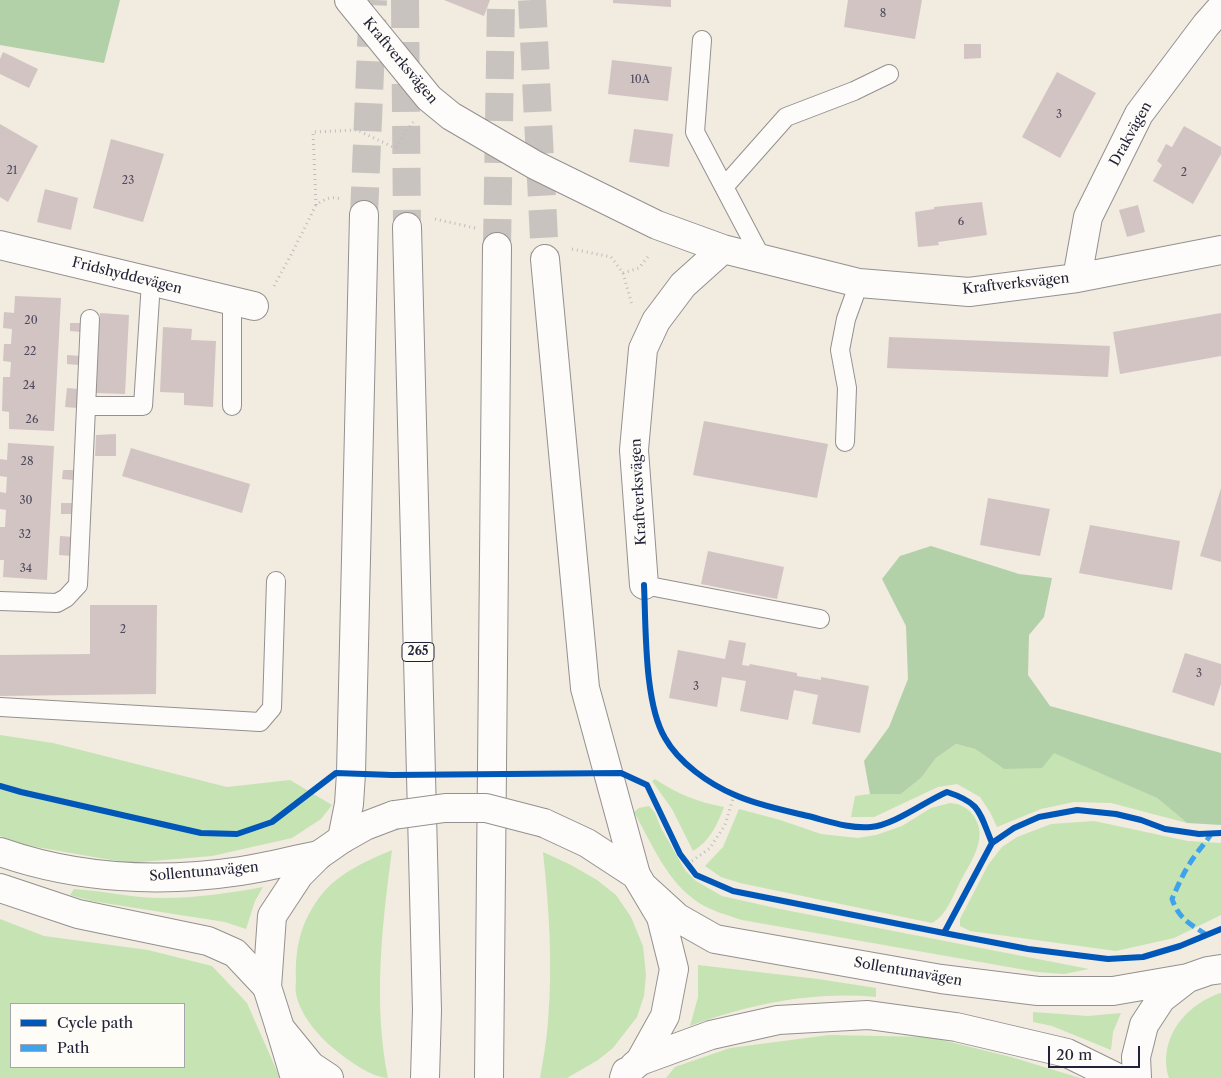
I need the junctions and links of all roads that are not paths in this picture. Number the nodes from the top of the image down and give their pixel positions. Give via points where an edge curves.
1 (349, 0) edge
2 (1221, 8) edge
3 (702, 40) dead end
4 (888, 74) dead end
5 (724, 187) junction
6 (364, 215) tunnel mouth
7 (418, 222) tunnel mouth
8 (0, 245) edge
9 (497, 247) tunnel mouth
10 (723, 249) junction
11 (1221, 250) edge
12 (554, 253) tunnel mouth
13 (762, 259) junction
14 (1077, 278) junction
15 (151, 282) junction
16 (859, 283) junction
17 (243, 303) joint
18 (90, 319) dead end
19 (86, 406) junction
20 (232, 406) dead end
21 (845, 442) dead end
22 (276, 581) dead end
23 (644, 585) joint
24 (0, 601) edge
25 (820, 620) dead end
26 (0, 707) edge
27 (342, 839) junction
28 (0, 852) edge
29 (319, 855) junction
30 (641, 881) junction
31 (0, 888) edge
32 (1209, 970) edge
33 (267, 987) junction
34 (280, 1028) junction
35 (627, 1072) edge
36 (295, 1078) edge
37 (329, 1078) edge
38 (425, 1078) edge
39 (489, 1078) edge
40 (1118, 1078) edge
41 (1138, 1078) edge

1 - 10 main road, Kraftverksvägen via 429,98 451,116 535,165 658,225
2 - 14 main road, Drakvägen via 1139,114 1088,217
3 - 5 lane via 695,132
4 - 5 lane via 786,117
5 - 13 lane
6 - 27 main road via 350,781
7 - 38 main road, 265 via 427,1010
8 - 15 main road, Fridshyddevägen
9 - 39 main road
10 - 13 main road, Kraftverksvägen
10 - 23 main road, Kraftverksvägen via 683,285 656,321 644,349 634,450
11 - 14 main road, Kraftverksvägen
12 - 30 main road via 585,688
13 - 16 main road, Kraftverksvägen
14 - 16 main road, Kraftverksvägen via 969,292
15 - 17 main road, Fridshyddevägen
15 - 19 lane via 143,406
16 - 21 lane via 846,319 840,350 847,388
17 - 20 lane
18 - 19 lane
19 - 24 lane via 78,584 57,603
22 - 26 lane via 272,708 260,722
23 - 25 lane, Kraftverksvägen
27 - 29 main road, Sollentunavägen
27 - 30 main road, Sollentunavägen, bridge via 394,815 444,808 486,808 544,823 587,842
28 - 29 main road, Sollentunavägen via 83,873 160,878 240,871
29 - 33 main road via 299,875 272,916
30 - 32 main road, Sollentunavägen via 678,918 715,939 941,979 1038,992 1113,991
30 - 35 main road via 661,917 674,969 665,1016
31 - 33 main road via 78,914 208,941 235,953
32 - 41 main road via 1161,999 1144,1025 1136,1058
33 - 34 main road
34 - 36 main road
34 - 37 main road via 311,1066
35 - 40 main road via 712,1034 778,1020 868,1015 956,1026 1067,1053

